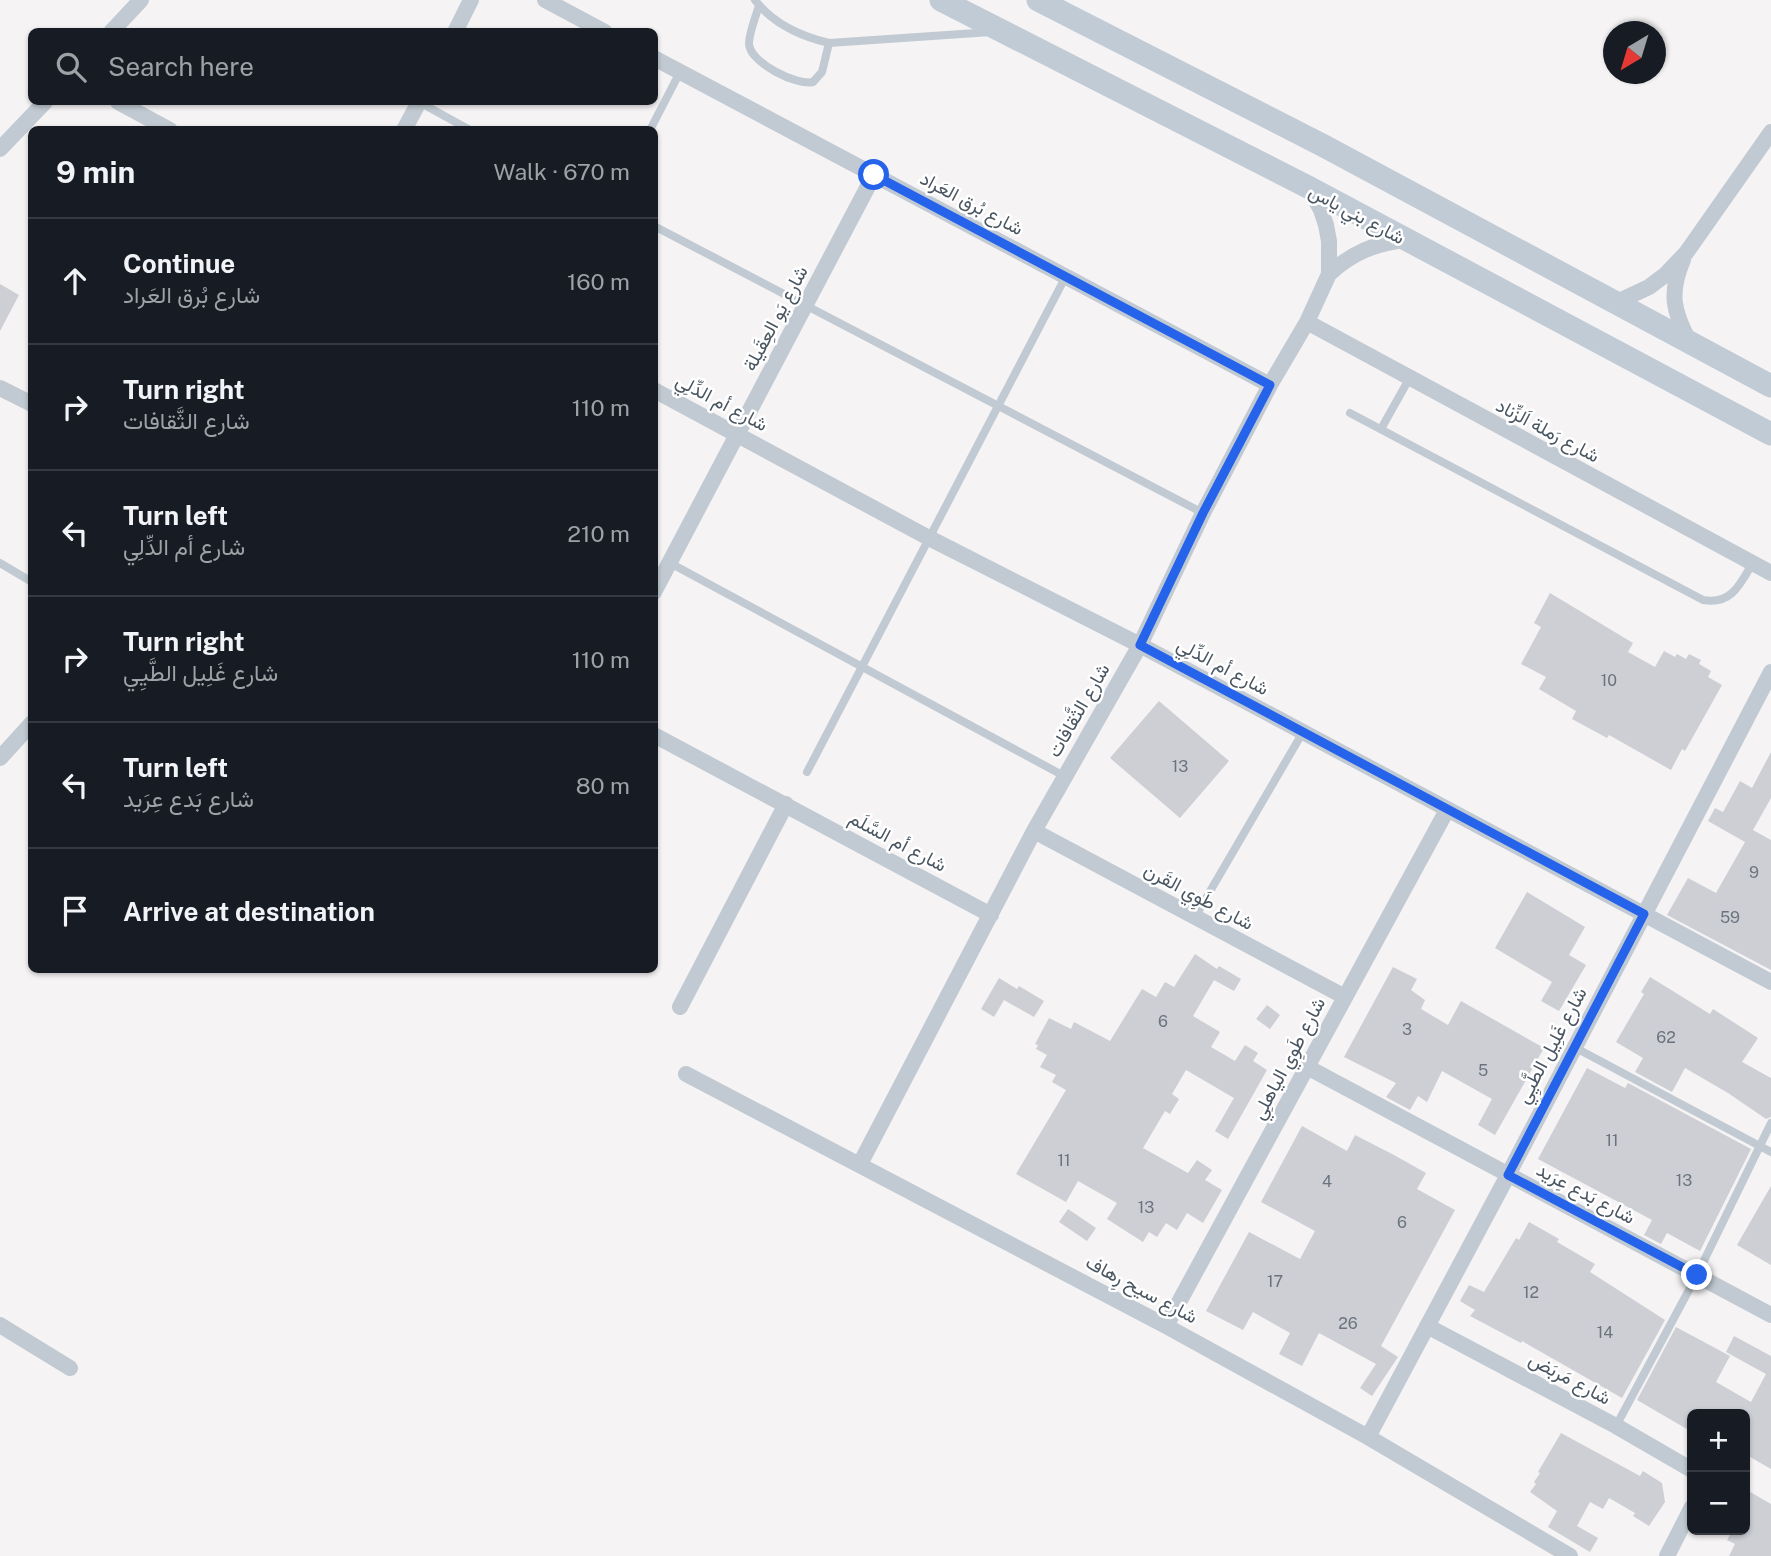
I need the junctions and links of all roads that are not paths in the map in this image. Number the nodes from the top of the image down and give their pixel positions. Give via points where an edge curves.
1 (141, 0) edge
2 (471, 0) edge
3 (545, 0) edge
4 (941, 0) edge
5 (1038, 0) edge
6 (757, 3) edge
7 (115, 28) edge
8 (457, 28) edge
9 (598, 28) edge
10 (1003, 32) junction
11 (829, 43) junction
12 (658, 60) edge
13 (681, 72) junction
14 (42, 105) edge
15 (124, 105) edge
16 (417, 105) edge
17 (424, 105) edge
18 (163, 126) edge
19 (406, 126) edge
20 (463, 126) edge
21 (652, 126) edge
22 (1771, 132) edge
23 (0, 149) edge
24 (874, 175) junction
25 (1308, 187) junction
26 (658, 228) edge
27 (1406, 240) junction
28 (1686, 253) junction
29 (1329, 274) junction
30 (1066, 276) junction
31 (1617, 302) junction
32 (806, 305) junction
33 (1307, 322) junction
34 (1690, 344) junction
35 (1409, 379) junction
36 (1270, 385) junction
37 (1771, 386) edge
38 (0, 388) edge
39 (658, 392) edge
40 (28, 402) edge
41 (998, 406) junction
42 (1350, 413) dead end
43 (1381, 429) junction
44 (1771, 433) edge
45 (737, 435) junction
46 (1203, 513) junction
47 (929, 538) junction
48 (0, 563) edge
49 (670, 563) junction
50 (1752, 564) junction
51 (1771, 573) edge
52 (28, 580) edge
53 (658, 585) edge
54 (1140, 645) junction
55 (862, 667) junction
56 (1771, 672) edge
57 (28, 727) edge
58 (1303, 732) junction
59 (658, 737) edge
60 (0, 758) edge
61 (807, 772) dead end
62 (1064, 776) junction
63 (786, 804) junction
64 (1447, 810) junction
65 (1034, 831) junction
66 (1644, 914) junction
67 (991, 915) junction
68 (1195, 917) junction
69 (1771, 982) edge
70 (1345, 997) junction
71 (680, 1007) dead end
72 (1574, 1047) junction
73 (1307, 1067) junction
74 (686, 1073) dead end
75 (1771, 1123) edge
76 (1759, 1146) junction
77 (1771, 1152) edge
78 (860, 1164) junction
79 (1508, 1175) junction
80 (1697, 1275) junction
81 (1771, 1315) edge
82 (0, 1325) edge
83 (1166, 1326) junction
84 (1427, 1326) junction
85 (70, 1368) dead end
86 (1616, 1426) junction
87 (1368, 1437) junction
88 (1687, 1467) edge
89 (1687, 1517) edge
90 (1570, 1556) edge
91 (1667, 1556) edge

1 - 7 street
2 - 8 street
3 - 9 street
4 - 10 main road, شارع بني ياس
5 - 31 main road
6 - 11 lane via 794,31
6 - 11 lane via 750,44 751,52 763,64 800,82 813,82 822,72
10 - 11 lane
10 - 25 main road, شارع بني ياس
12 - 13 street, شارع بُرق العَراد
13 - 21 lane
13 - 24 street, شارع بُرق العَراد
14 - 23 street
15 - 18 street
16 - 19 street
17 - 20 lane
22 - 28 street
24 - 30 street, شارع بُرق العَراد
24 - 32 street, شارع يَو العِقَيلة
25 - 27 main road, شارع بني ياس
25 - 29 street, شارع الثَّقافات via 1326,225
26 - 32 lane
27 - 29 street, شارع الثَّقافات via 1363,250
27 - 44 main road, شارع بني ياس
28 - 31 street via 1649,287
28 - 34 street via 1674,287 1674,308
29 - 33 street, شارع الثَّقافات
30 - 36 street, شارع بُرق العَراد
30 - 41 lane
31 - 34 main road
32 - 41 lane
32 - 45 street, شارع يَو العِقَيلة
33 - 35 street, شارع رَملة اَلزِّناد
33 - 36 street, شارع الثَّقافات
34 - 37 main road
35 - 43 lane
35 - 50 street, شارع رَملة اَلزِّناد
36 - 46 street, شارع الثَّقافات
38 - 40 street
39 - 45 street, شارع أم الدِّلِي
41 - 46 lane
41 - 47 lane
42 - 43 lane
43 - 50 lane via 1703,600 1729,597
45 - 47 street, شارع أم الدِّلِي
45 - 49 street, شارع يَو العِقَيلة
46 - 54 street, شارع الثَّقافات
47 - 54 street, شارع أم الدِّلِي
47 - 55 lane
48 - 52 lane
49 - 53 street, شارع يَو العِقَيلة
49 - 55 lane
50 - 51 street, شارع رَملة اَلزِّناد
54 - 58 street, شارع أم الدِّلِي
54 - 62 street, شارع الثَّقافات
55 - 61 lane
55 - 62 lane
56 - 66 street, شارع غَلِيل الطَّيِي
57 - 60 street
58 - 64 street, شارع أم الدِّلِي
58 - 68 lane
59 - 63 street, شارع أم السَّلَم
62 - 65 street, شارع الثَّقافات
63 - 67 street, شارع أم السَّلَم
63 - 71 street
64 - 66 street, شارع أم الدِّلِي
64 - 70 street, شارع طَوِي الياهلِي
65 - 67 street, شارع الثَّقافات
65 - 68 street, شارع طَوِي القَرن
66 - 69 street, شارع أم الدِّلِي
66 - 72 street, شارع غَلِيل الطَّيِي
67 - 78 street, شارع الثَّقافات
68 - 70 street, شارع طَوِي القَرن
70 - 73 street, شارع طَوِي الياهلِي
72 - 76 lane
72 - 79 street, شارع غَلِيل الطَّيِي
73 - 79 street, شارع بَدع عِرَيد
73 - 83 street, شارع طَوِي الياهلِي
74 - 78 street, شارع سيح رِهاف
75 - 76 lane
76 - 77 lane
76 - 80 lane
78 - 83 street, شارع سيح رِهاف
79 - 80 street, شارع بَدع عِرَيد
79 - 84 street, شارع غَلِيل الطَّيِي
80 - 81 street, شارع بَدع عِرَيد
80 - 86 lane
82 - 85 street
83 - 87 street, شارع سيح رِهاف
84 - 86 street, شارع مَربَض
84 - 87 street, شارع غَلِيل الطَّيِي
86 - 88 street, شارع مَربَض
87 - 90 street, شارع سيح رِهاف
89 - 91 street

